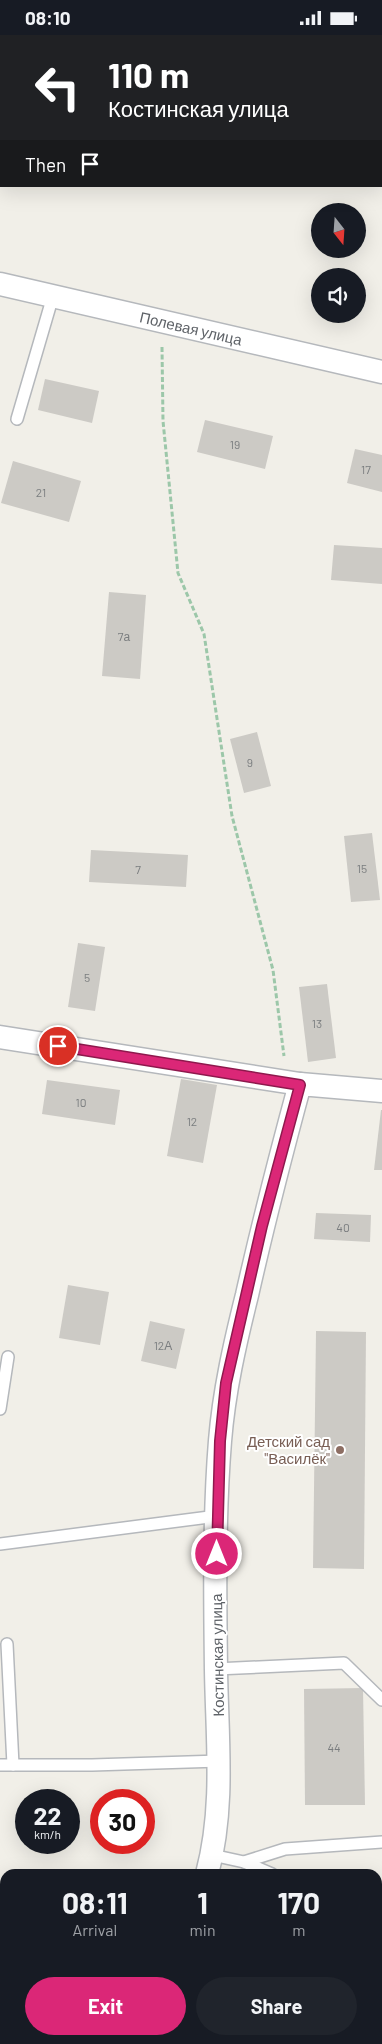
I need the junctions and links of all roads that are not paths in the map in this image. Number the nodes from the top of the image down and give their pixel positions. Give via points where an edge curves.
1 (0, 284) edge
2 (53, 297) junction
3 (382, 372) edge
4 (17, 419) dead end
5 (0, 1037) edge
6 (294, 1083) junction
7 (382, 1091) edge
8 (8, 1357) dead end
9 (0, 1409) edge
10 (217, 1516) junction
11 (0, 1544) edge
12 (7, 1644) dead end
13 (216, 1669) junction
14 (382, 1700) edge
15 (220, 1761) junction
16 (0, 1765) edge
17 (13, 1765) junction
18 (382, 1842) edge
19 (244, 1862) junction
20 (209, 1864) edge
21 (260, 1869) edge

1 - 2 street, Полевая улица
2 - 3 street, Полевая улица
2 - 4 lane
5 - 6 street
6 - 7 street
6 - 10 street, Костинская улица via 226,1383
8 - 9 lane
10 - 11 lane
10 - 13 street, Костинская улица
12 - 17 lane
13 - 14 lane via 344,1663
13 - 15 street, Костинская улица
15 - 17 lane
15 - 20 street, Костинская улица via 218,1808
16 - 17 lane
18 - 19 lane via 285,1849
19 - 20 lane
19 - 21 lane

